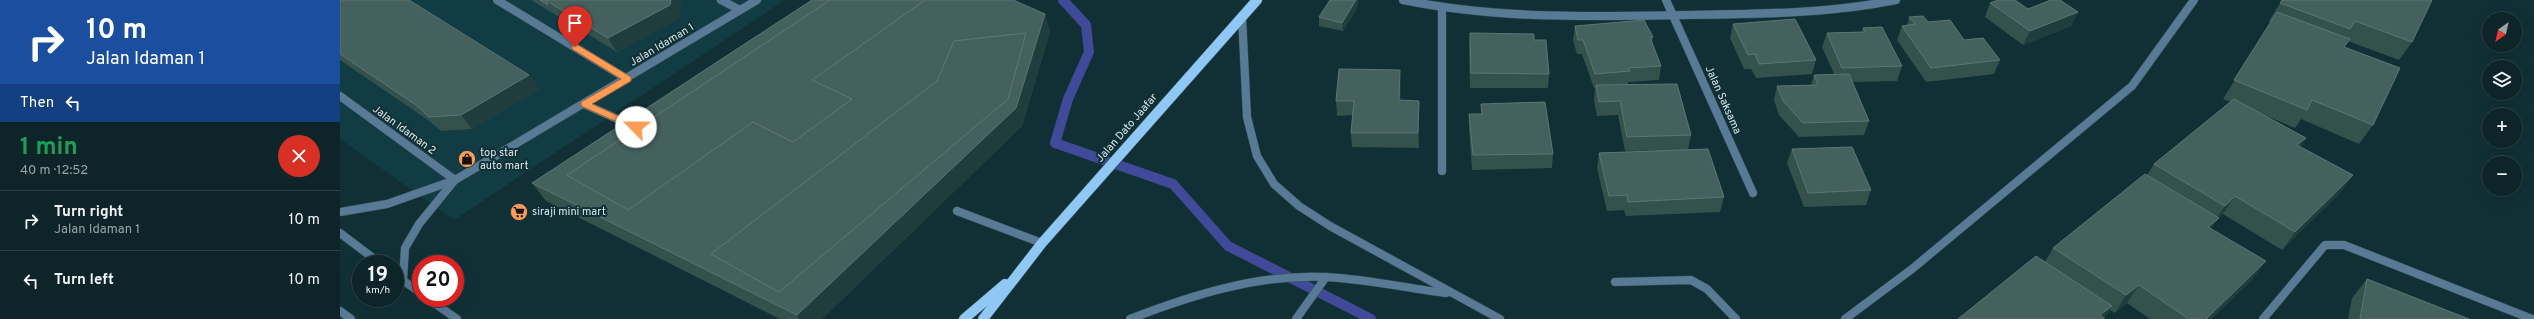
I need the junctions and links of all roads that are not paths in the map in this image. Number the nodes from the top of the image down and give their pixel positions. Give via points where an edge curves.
1 (497, 0) edge
2 (721, 0) edge
3 (757, 0) edge
4 (1257, 0) edge
5 (1403, 0) edge
6 (1666, 0) edge
7 (1896, 0) edge
8 (2194, 0) edge
9 (1442, 9) junction
10 (740, 10) junction
11 (1672, 15) junction
12 (1242, 16) junction
13 (628, 79) junction
14 (340, 96) edge
15 (584, 104) junction
16 (636, 127) edge
17 (1442, 171) dead end
18 (455, 180) junction
19 (1753, 193) dead end
20 (956, 211) dead end
21 (340, 212) edge
22 (340, 232) edge
23 (1042, 243) junction
24 (369, 255) edge
25 (404, 264) edge
26 (1017, 274) junction
27 (1326, 277) junction
28 (404, 281) edge
29 (1615, 282) dead end
30 (412, 287) edge
31 (1453, 294) junction
32 (996, 303) junction
33 (440, 307) edge
34 (340, 311) edge
35 (351, 319) edge
36 (457, 319) edge
37 (963, 319) edge
38 (983, 319) edge
39 (992, 319) edge
40 (1130, 319) edge
41 (1296, 319) edge
42 (1500, 319) edge
43 (1736, 319) edge
44 (1845, 319) edge
45 (2263, 319) edge
46 (2532, 319) edge

1 - 13 street
2 - 10 street
3 - 10 street, Jalan Idaman 1
4 - 12 main road, Jalan Dato Jaafar
5 - 9 street
6 - 11 street, Jalan Saksama
7 - 11 street via 1861,8
8 - 44 street via 2132,86 1912,269
9 - 11 street via 1507,16
9 - 17 street
10 - 13 street, Jalan Idaman 1
11 - 19 street, Jalan Saksama
12 - 23 main road, Jalan Dato Jaafar
12 - 31 street via 1246,106 1256,150 1266,174 1282,193 1330,226
13 - 15 street, Jalan Idaman 1
14 - 18 street, Jalan Idaman 2
15 - 16 street
15 - 18 street, Jalan Idaman 1
18 - 21 street, Jalan Idaman 1 via 387,204
18 - 25 street, Jalan Idaman 1 via 419,224 405,248
20 - 23 street
22 - 24 street
23 - 26 main road, Jalan Dato Jaafar
26 - 32 main road, Jalan Dato Jaafar
26 - 37 main road, Jalan Dato Jaafar
27 - 31 street
27 - 40 street via 1240,284 1167,304
27 - 41 street
28 - 30 street
29 - 43 street via 1691,280 1707,289
31 - 42 street
32 - 38 main road, Jalan Dato Jaafar
32 - 39 main road
33 - 36 street
34 - 35 street
45 - 46 street via 2325,245 2344,245

